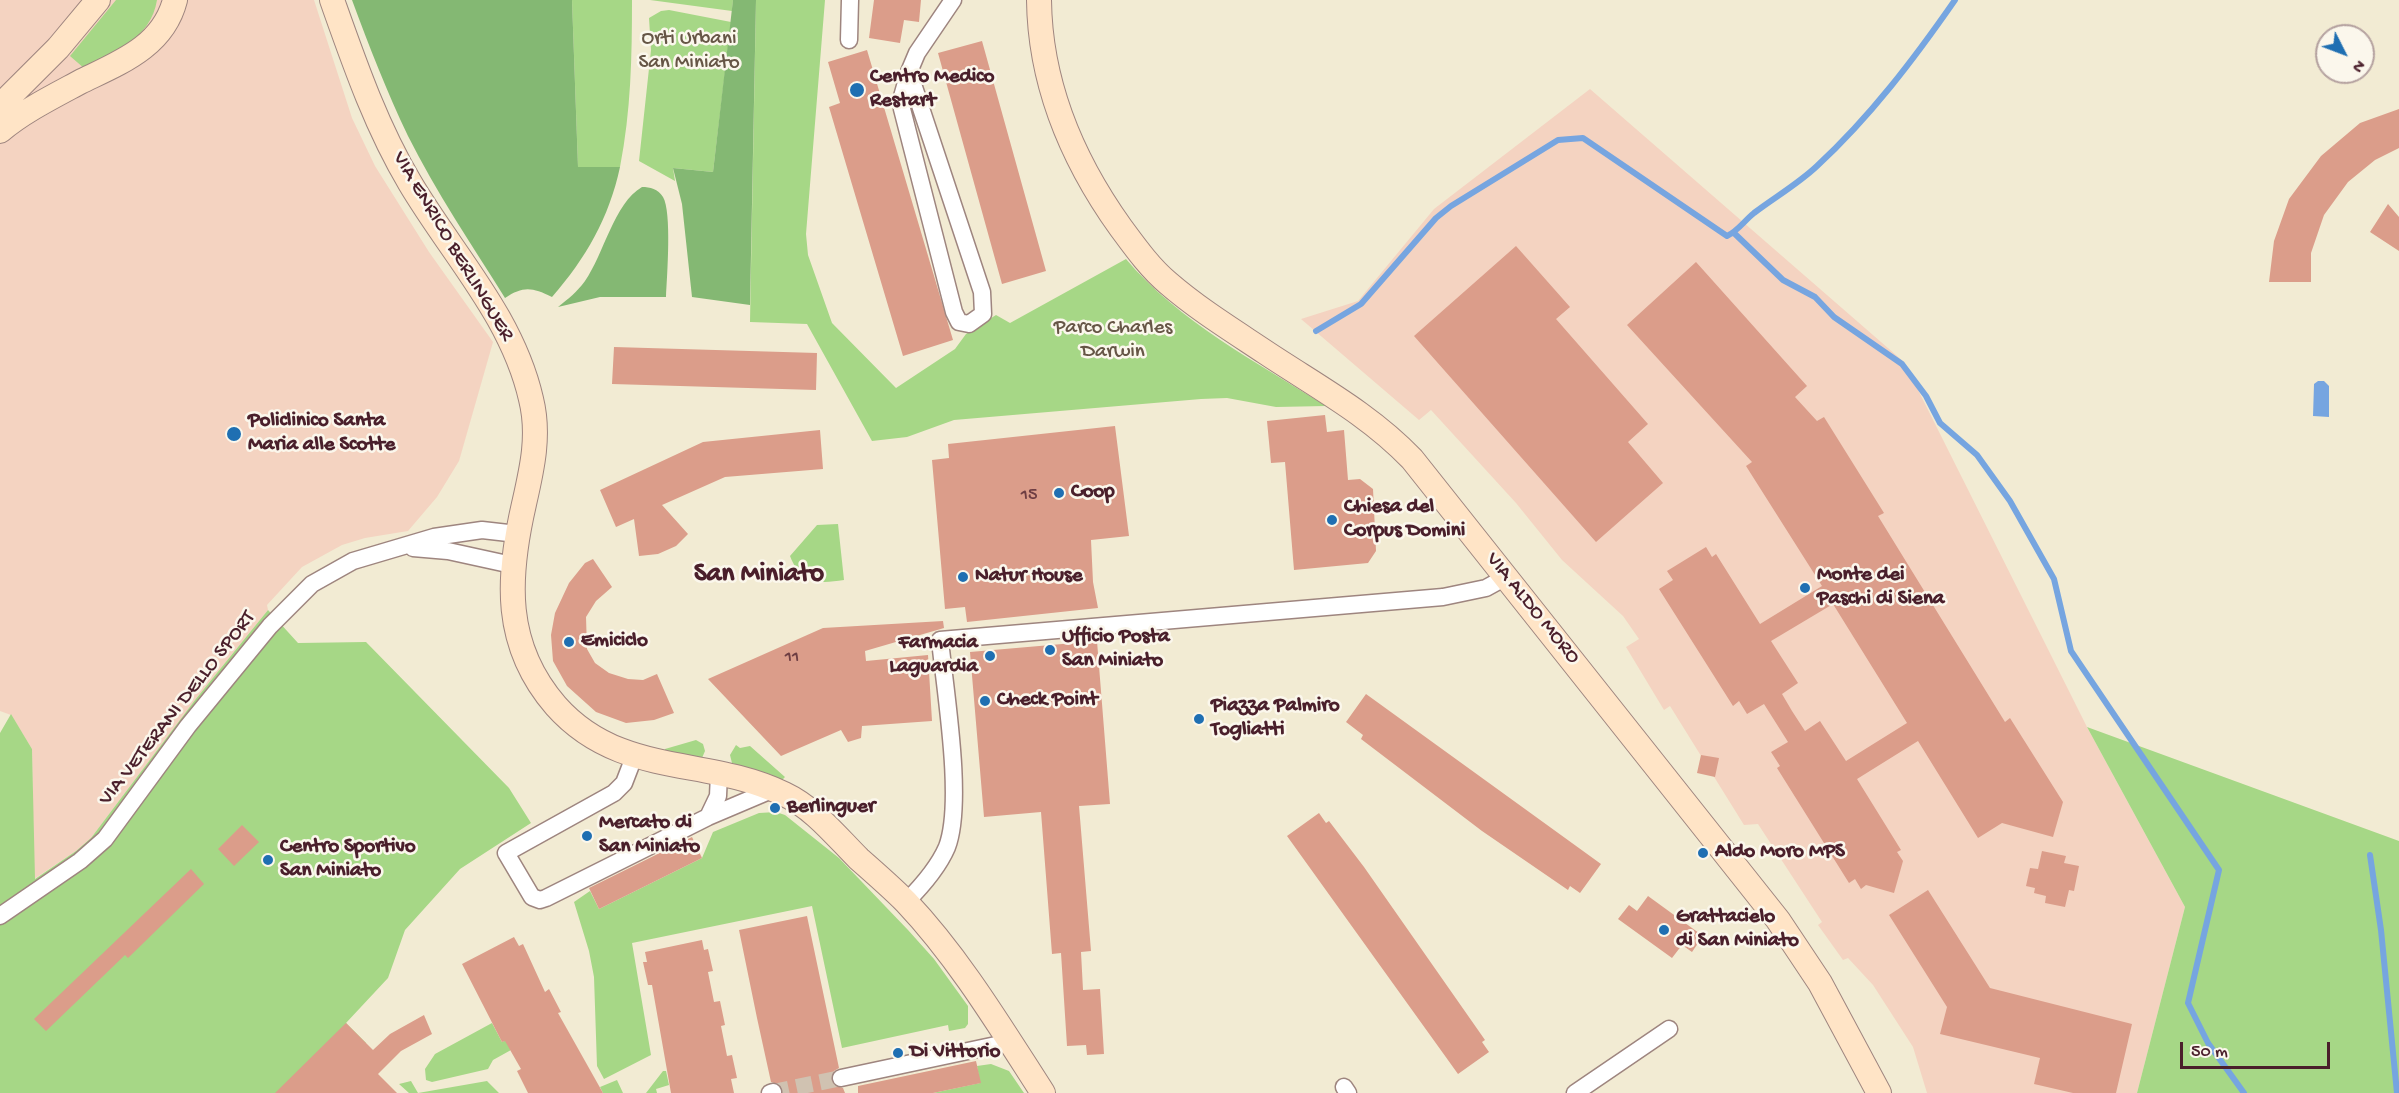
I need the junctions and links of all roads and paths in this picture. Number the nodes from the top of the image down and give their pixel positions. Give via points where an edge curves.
1 (98, 0) edge
2 (175, 0) edge
3 (332, 0) edge
4 (850, 0) edge
5 (953, 0) edge
6 (1039, 0) edge
7 (849, 40) dead end
8 (38, 69) junction
9 (909, 72) junction
10 (77, 84) junction
11 (0, 106) edge
12 (0, 131) edge
13 (517, 534) junction
14 (400, 548) junction
15 (512, 565) junction
16 (1506, 577) junction
17 (634, 757) junction
18 (719, 774) junction
19 (774, 789) junction
20 (708, 817) junction
21 (906, 902) junction
22 (0, 916) edge
23 (1669, 1029) dead end
24 (1010, 1042) junction
25 (841, 1078) tunnel mouth
26 (1043, 1093) edge
27 (1575, 1093) edge
28 (1879, 1093) edge

1 - 8 street
2 - 10 street via 163,27 144,48
3 - 13 street, VIA ENRICO BERLINGUER via 363,84 401,168 488,299 524,375 533,409 535,446
4 - 7 street
5 - 9 street via 917,53
6 - 16 street, VIA ALDO MORO via 1046,66 1072,146 1101,198 1144,258 1167,283 1200,308 1392,438
8 - 10 street via 42,82
8 - 11 street
9 - 9 street via 902,109 954,312 959,322 969,324 983,314 982,292
10 - 12 street
13 - 14 street, VIA VETERANI DELLO SPORT via 458,532
13 - 15 street, VIA ENRICO BERLINGUER
14 - 15 street, VIA VETERANI DELLO SPORT via 448,551
14 - 22 street, VIA VETERANI DELLO SPORT via 353,561 301,593 188,726 105,839
15 - 17 street, VIA ENRICO BERLINGUER via 516,627 524,655 540,685 578,726
16 - 21 street via 1486,588 1443,597 940,640 953,785 952,827 938,863
16 - 28 street, VIA ALDO MORO via 1779,920 1820,983
17 - 18 street, VIA ENRICO BERLINGUER
17 - 20 street via 624,783 614,793 506,854 532,897 546,898
18 - 19 street, VIA ENRICO BERLINGUER
18 - 20 street via 718,796
19 - 20 street
19 - 21 street, VIA ENRICO BERLINGUER via 803,806
21 - 24 street, VIA ENRICO BERLINGUER
23 - 27 street
24 - 25 street
24 - 26 street, VIA ENRICO BERLINGUER

